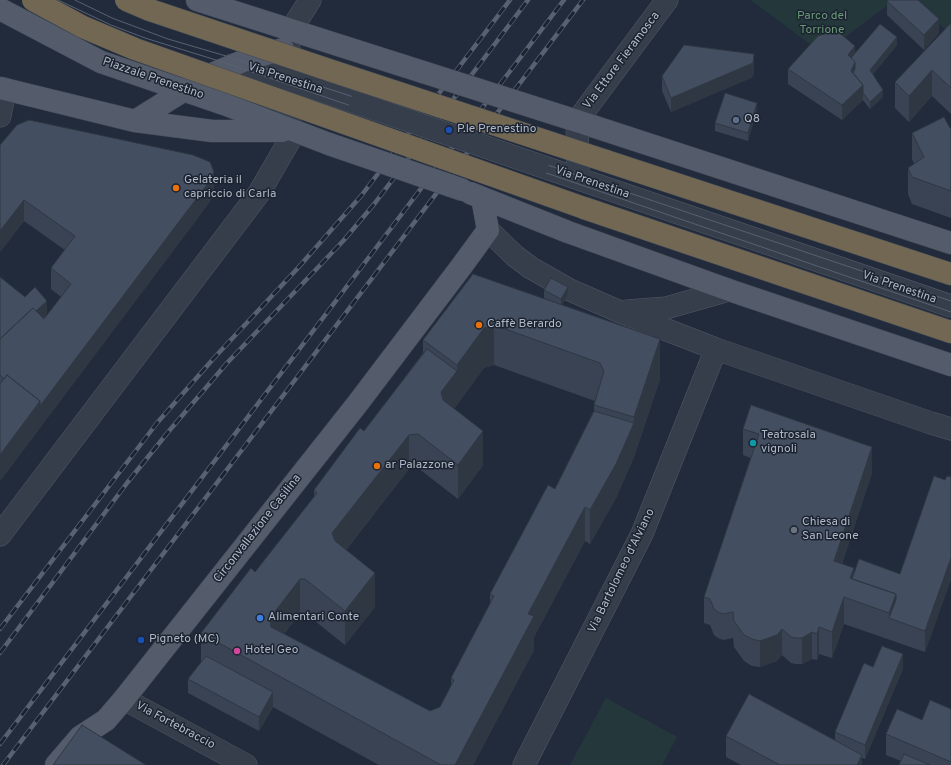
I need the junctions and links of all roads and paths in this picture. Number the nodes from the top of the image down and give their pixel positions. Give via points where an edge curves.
1 (33, 0) edge
2 (126, 0) edge
3 (197, 0) edge
4 (310, 0) edge
5 (667, 0) edge
6 (7, 13) edge
7 (290, 39) junction
8 (232, 65) junction
9 (275, 75) junction
10 (2, 88) edge
11 (183, 90) junction
12 (0, 116) edge
13 (135, 120) junction
14 (577, 122) junction
15 (295, 131) junction
16 (582, 180) junction
17 (473, 194) junction
18 (488, 230) junction
19 (951, 243) edge
20 (951, 274) edge
21 (729, 290) junction
22 (951, 306) edge
23 (618, 311) junction
24 (951, 332) edge
25 (716, 349) junction
26 (951, 365) edge
27 (951, 429) edge
28 (0, 536) edge
29 (124, 699) junction
30 (56, 765) edge
31 (246, 765) edge
32 (524, 765) edge

1 - 24 highway, bridge via 71,21 135,49 584,208
2 - 20 highway, bridge via 335,72
3 - 7 main road
4 - 7 street
5 - 14 street, Via Ettore Fieramosca
6 - 11 main road, Piazzale Prenestino via 101,62
7 - 8 main road
7 - 9 street via 279,59
7 - 14 main road, bridge via 323,42
8 - 9 street, Via Prenestina via 248,66
8 - 11 main road
9 - 15 street via 274,91 277,106
9 - 16 street, Via Prenestina, bridge
10 - 12 street
10 - 13 main road, Piazzale Prenestino
11 - 13 main road
11 - 15 main road, Piazzale Prenestino
13 - 15 main road, Piazzale Prenestino via 212,131
14 - 16 street via 578,167
14 - 19 main road
15 - 17 main road, Piazzale Prenestino, bridge
15 - 28 street via 259,192
16 - 22 street, Via Prenestina
17 - 18 main road
17 - 21 main road via 568,232
18 - 23 street via 514,256 531,268 570,290
18 - 29 main road, Circonvallazione Casilina via 358,403
21 - 23 street via 666,308
21 - 26 main road
23 - 25 street
25 - 27 street
25 - 32 street, Via Bartolomeo d'Alviano via 642,534
29 - 30 main road, Circonvallazione Casilina via 106,720 95,728 88,742
29 - 31 street, Via Fortebraccio

